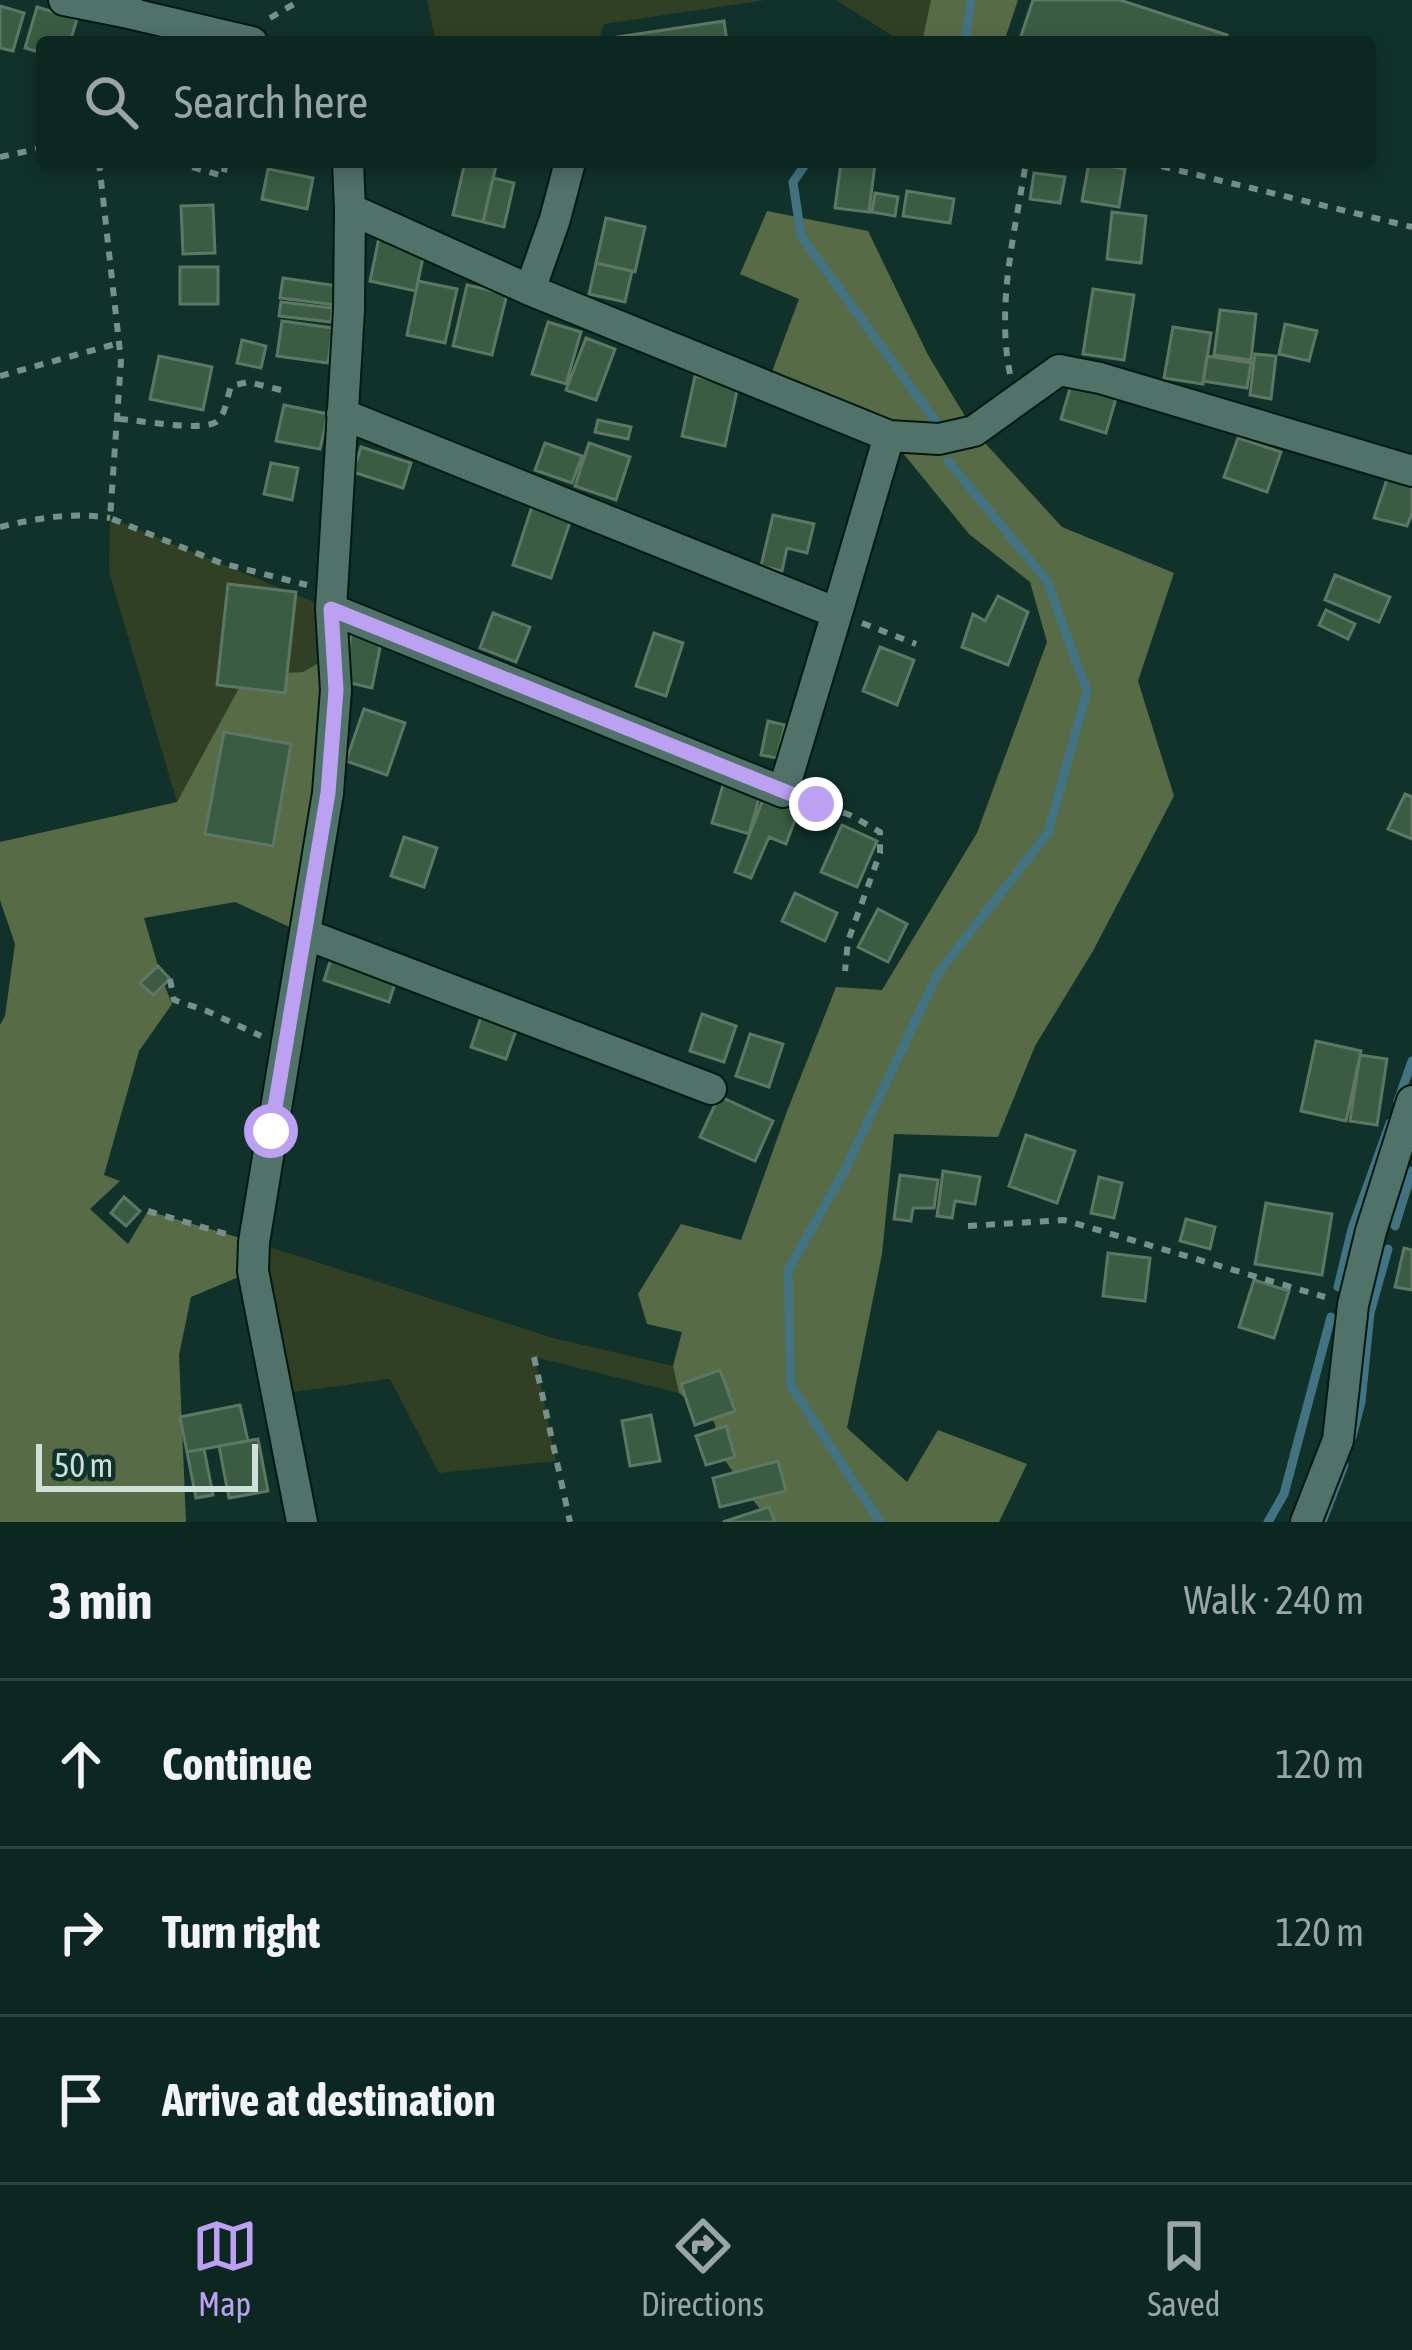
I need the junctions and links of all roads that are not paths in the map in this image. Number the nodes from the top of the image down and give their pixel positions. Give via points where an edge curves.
1 (64, 0) edge
2 (125, 6) edge
3 (231, 36) edge
4 (348, 168) edge
5 (568, 168) edge
6 (350, 209) junction
7 (530, 290) junction
8 (342, 413) junction
9 (889, 436) junction
10 (1412, 471) edge
11 (332, 600) junction
12 (836, 613) junction
13 (305, 934) junction
14 (711, 1088) dead end
15 (1412, 1101) edge
16 (302, 1522) edge
17 (1306, 1522) edge

1 - 2 street
2 - 3 street
4 - 6 street
5 - 7 street
6 - 7 street
6 - 8 street
7 - 9 street
8 - 11 street
8 - 12 street
9 - 10 street via 974,431 1060,370
9 - 12 street
11 - 12 street via 782,792
11 - 13 street via 334,729
13 - 14 street
13 - 16 street via 254,1242
15 - 17 street via 1353,1305 1338,1440

